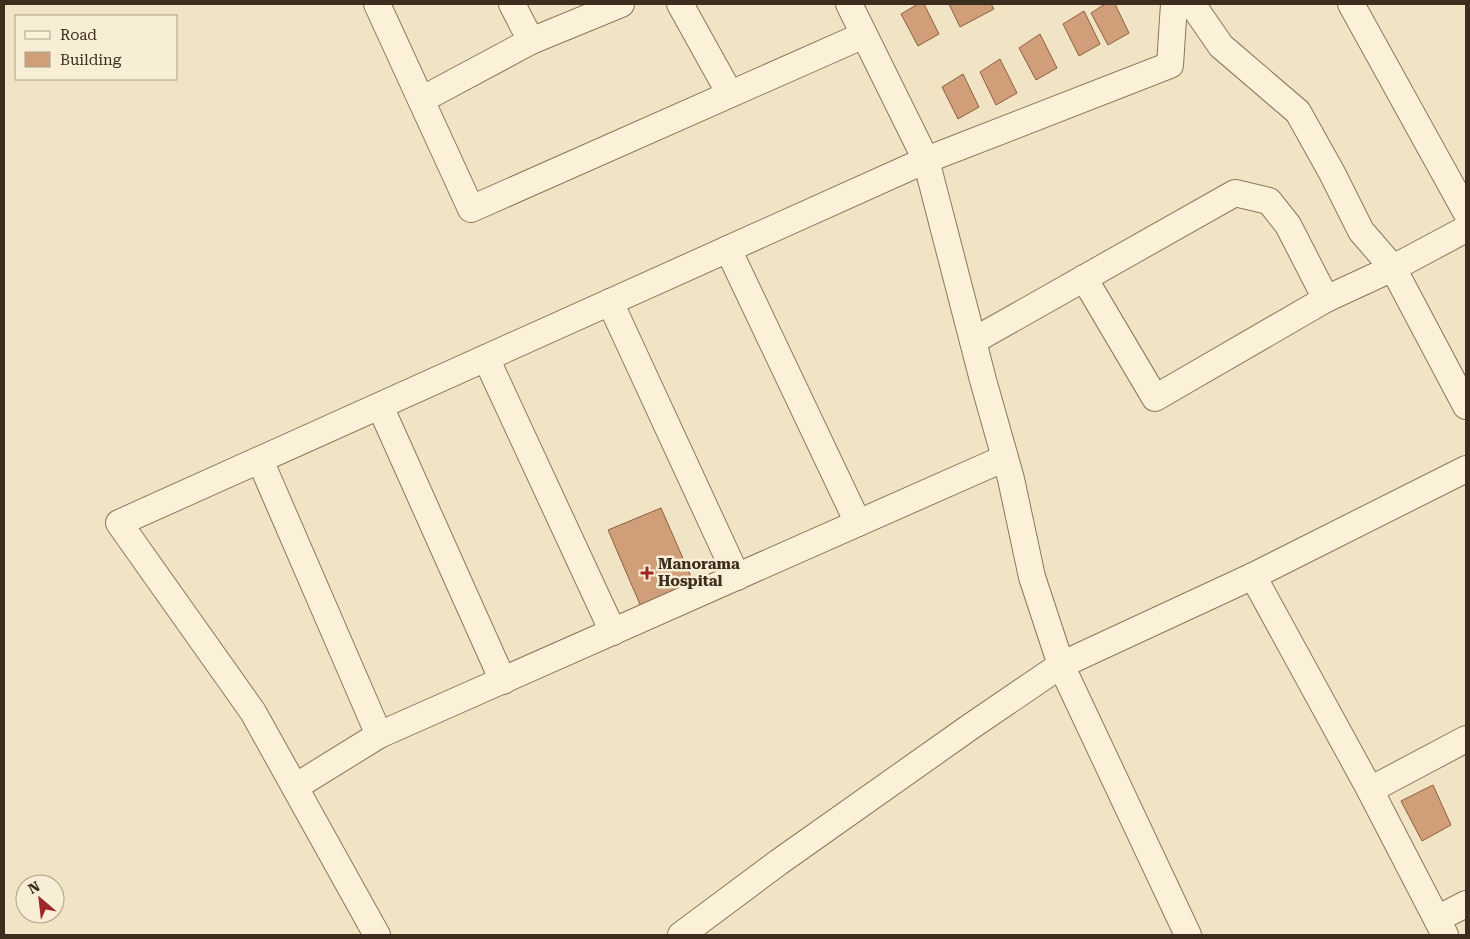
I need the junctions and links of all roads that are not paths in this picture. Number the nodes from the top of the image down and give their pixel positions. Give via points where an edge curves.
1 (377, 4) edge
2 (512, 4) edge
3 (621, 4) edge
4 (680, 4) edge
5 (849, 4) edge
6 (1174, 4) edge
7 (1192, 4) edge
8 (1351, 4) edge
9 (864, 35) junction
10 (531, 41) junction
11 (730, 94) junction
12 (421, 100) junction
13 (926, 160) junction
14 (1466, 212) edge
15 (1466, 229) edge
16 (728, 249) junction
17 (1393, 268) junction
18 (1084, 278) junction
19 (1326, 299) junction
20 (610, 302) junction
21 (973, 341) junction
22 (486, 358) junction
23 (380, 406) junction
24 (1466, 406) edge
25 (1005, 458) junction
26 (260, 460) junction
27 (1466, 469) edge
28 (858, 523) junction
29 (1253, 576) junction
30 (737, 577) junction
31 (613, 632) junction
32 (1060, 665) junction
33 (503, 681) junction
34 (379, 736) junction
35 (1466, 739) edge
36 (295, 787) junction
37 (1370, 790) junction
38 (1466, 904) edge
39 (1441, 927) edge
40 (377, 935) edge
41 (681, 935) edge
42 (1188, 935) edge

1 - 12 street
2 - 10 street
3 - 10 street
4 - 11 street
5 - 9 street
6 - 13 street via 1170,65
7 - 17 street via 1221,46 1298,112 1361,231
8 - 14 street
9 - 11 street
9 - 13 street
10 - 12 street
11 - 12 street via 471,210
13 - 16 street
13 - 21 street
15 - 17 street
16 - 20 street
16 - 28 street
17 - 19 street
17 - 24 street
18 - 19 street via 1235,193 1269,201 1288,225
18 - 19 street via 1155,398
18 - 21 street
20 - 22 street
20 - 30 street
21 - 25 street
22 - 23 street
22 - 31 street
23 - 26 street
23 - 33 street
25 - 28 street
25 - 32 street via 1032,577
26 - 34 street
26 - 36 street via 119,523 253,712
27 - 29 street
28 - 30 street
29 - 32 street
29 - 37 street
30 - 31 street
31 - 33 street
32 - 41 street via 787,856
32 - 42 street
33 - 34 street
34 - 36 street
35 - 37 street
36 - 40 street
37 - 39 street
38 - 39 street

